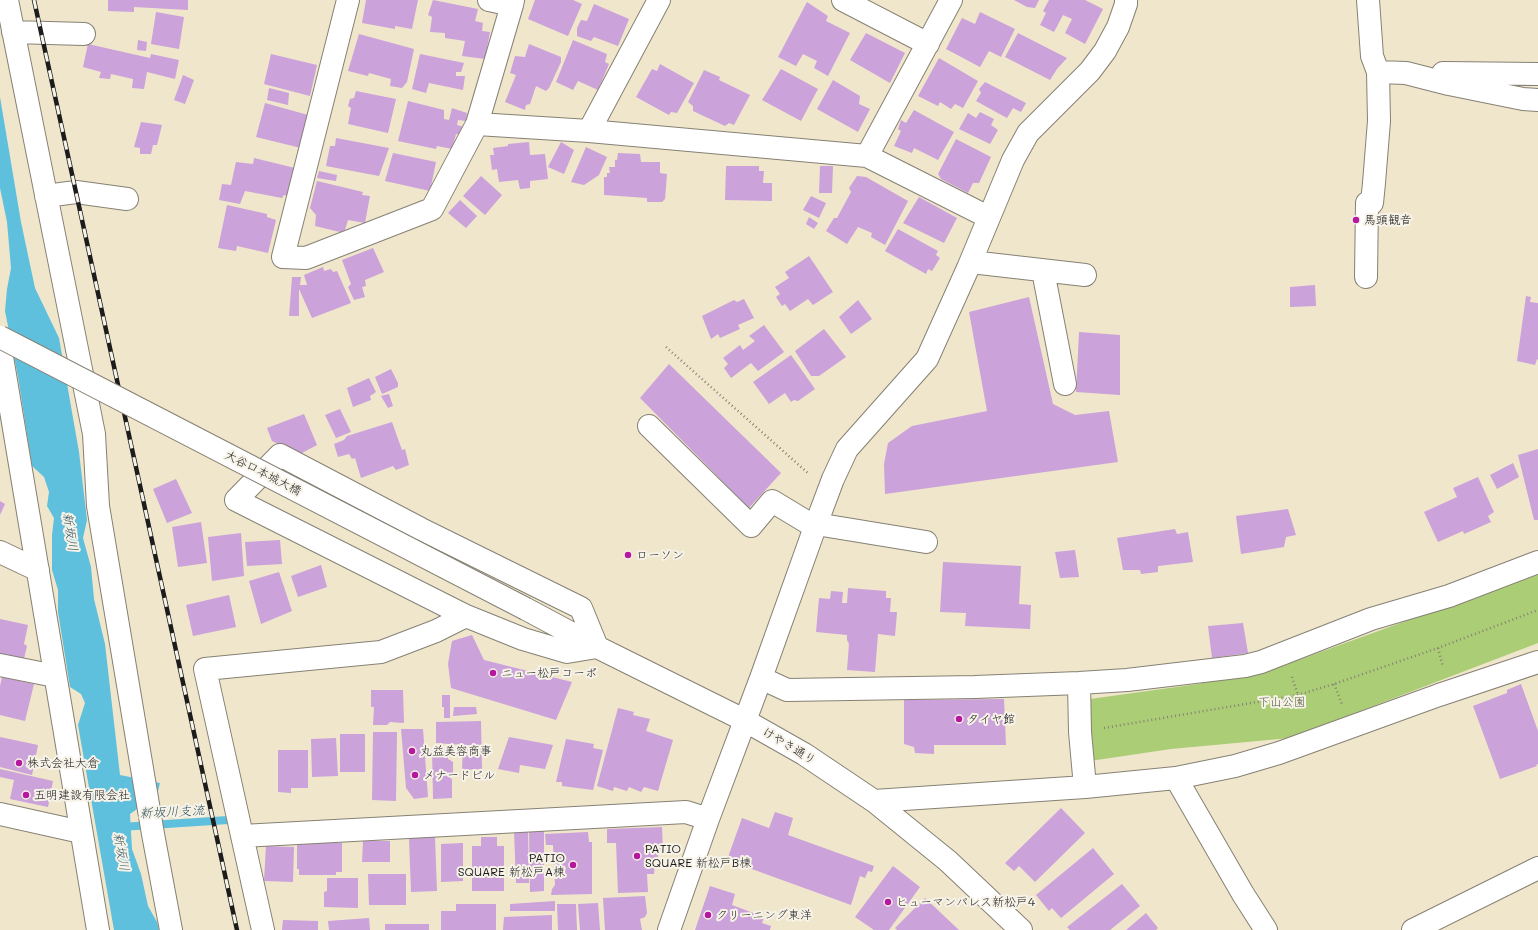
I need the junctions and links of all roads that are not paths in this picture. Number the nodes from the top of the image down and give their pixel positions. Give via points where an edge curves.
1 (7, 0) edge
2 (348, 0) edge
3 (489, 0) edge
4 (660, 0) edge
5 (842, 0) edge
6 (951, 0) edge
7 (1126, 0) edge
8 (1368, 0) edge
9 (513, 2) edge
10 (13, 32) junction
11 (84, 34) dead end
12 (928, 44) junction
13 (1378, 72) junction
14 (1406, 73) junction
15 (1538, 74) edge
16 (1538, 100) edge
17 (477, 124) junction
18 (589, 131) junction
19 (867, 156) junction
20 (46, 196) junction
21 (127, 199) dead end
22 (988, 217) junction
23 (971, 262) junction
24 (1043, 270) junction
25 (1086, 275) dead end
26 (1366, 277) dead end
27 (0, 337) edge
28 (0, 345) edge
29 (3, 375) edge
30 (1065, 384) dead end
31 (649, 426) dead end
32 (816, 525) junction
33 (926, 542) dead end
34 (0, 552) edge
35 (1538, 562) edge
36 (38, 570) junction
37 (526, 609) joint
38 (466, 616) junction
39 (597, 647) junction
40 (1538, 662) edge
41 (0, 665) edge
42 (55, 676) junction
43 (761, 678) junction
44 (1079, 683) junction
45 (744, 720) junction
46 (1176, 778) junction
47 (1085, 786) junction
48 (874, 801) junction
49 (0, 814) edge
50 (708, 819) junction
51 (81, 832) junction
52 (242, 836) junction
53 (1538, 868) edge
54 (98, 930) edge
55 (171, 930) edge
56 (263, 930) edge
57 (669, 930) edge
58 (1021, 930) edge
59 (1266, 930) edge
60 (1413, 930) edge

1 - 10 street
2 - 17 street via 282,257 306,258 432,209
3 - 9 street
4 - 18 street
5 - 12 street
6 - 12 street
7 - 22 street via 1118,27 1105,51 1090,71 1028,134 1013,160
8 - 13 street via 1372,56
9 - 17 street
10 - 11 street
10 - 20 street
12 - 19 street
13 - 14 street
13 - 26 street via 1379,120 1372,203 1367,203
14 - 15 street
14 - 16 street via 1449,84
17 - 18 street
18 - 19 street
19 - 22 street
20 - 21 street via 76,192
20 - 55 street via 94,434 98,506
22 - 23 street
23 - 24 street
23 - 32 street via 927,359 847,449 833,478
24 - 25 street
24 - 30 street
27 - 37 street, 大谷口本城大橋, bridge
28 - 29 street
29 - 36 street
31 - 32 street via 751,526 772,501
32 - 33 street
32 - 43 street
34 - 36 street
35 - 44 street via 1449,596 1371,619 1261,662 1127,680
36 - 42 street
37 - 39 street, けやき通り
38 - 39 street via 523,639 567,652
38 - 39 street via 236,500 280,455 421,529 581,608
38 - 52 street via 436,631 381,652 206,669
39 - 45 street, けやき通り
40 - 46 street via 1279,753 1234,766
41 - 42 street
42 - 51 street
43 - 44 street via 787,690
43 - 45 street
44 - 47 street
45 - 48 street, けやき通り via 804,754
45 - 50 street
46 - 47 street
46 - 59 street via 1242,894
47 - 48 street
48 - 58 street, けやき通り via 948,861
49 - 51 street
50 - 52 street via 686,812
50 - 57 street
51 - 54 street
52 - 56 street
53 - 60 street

